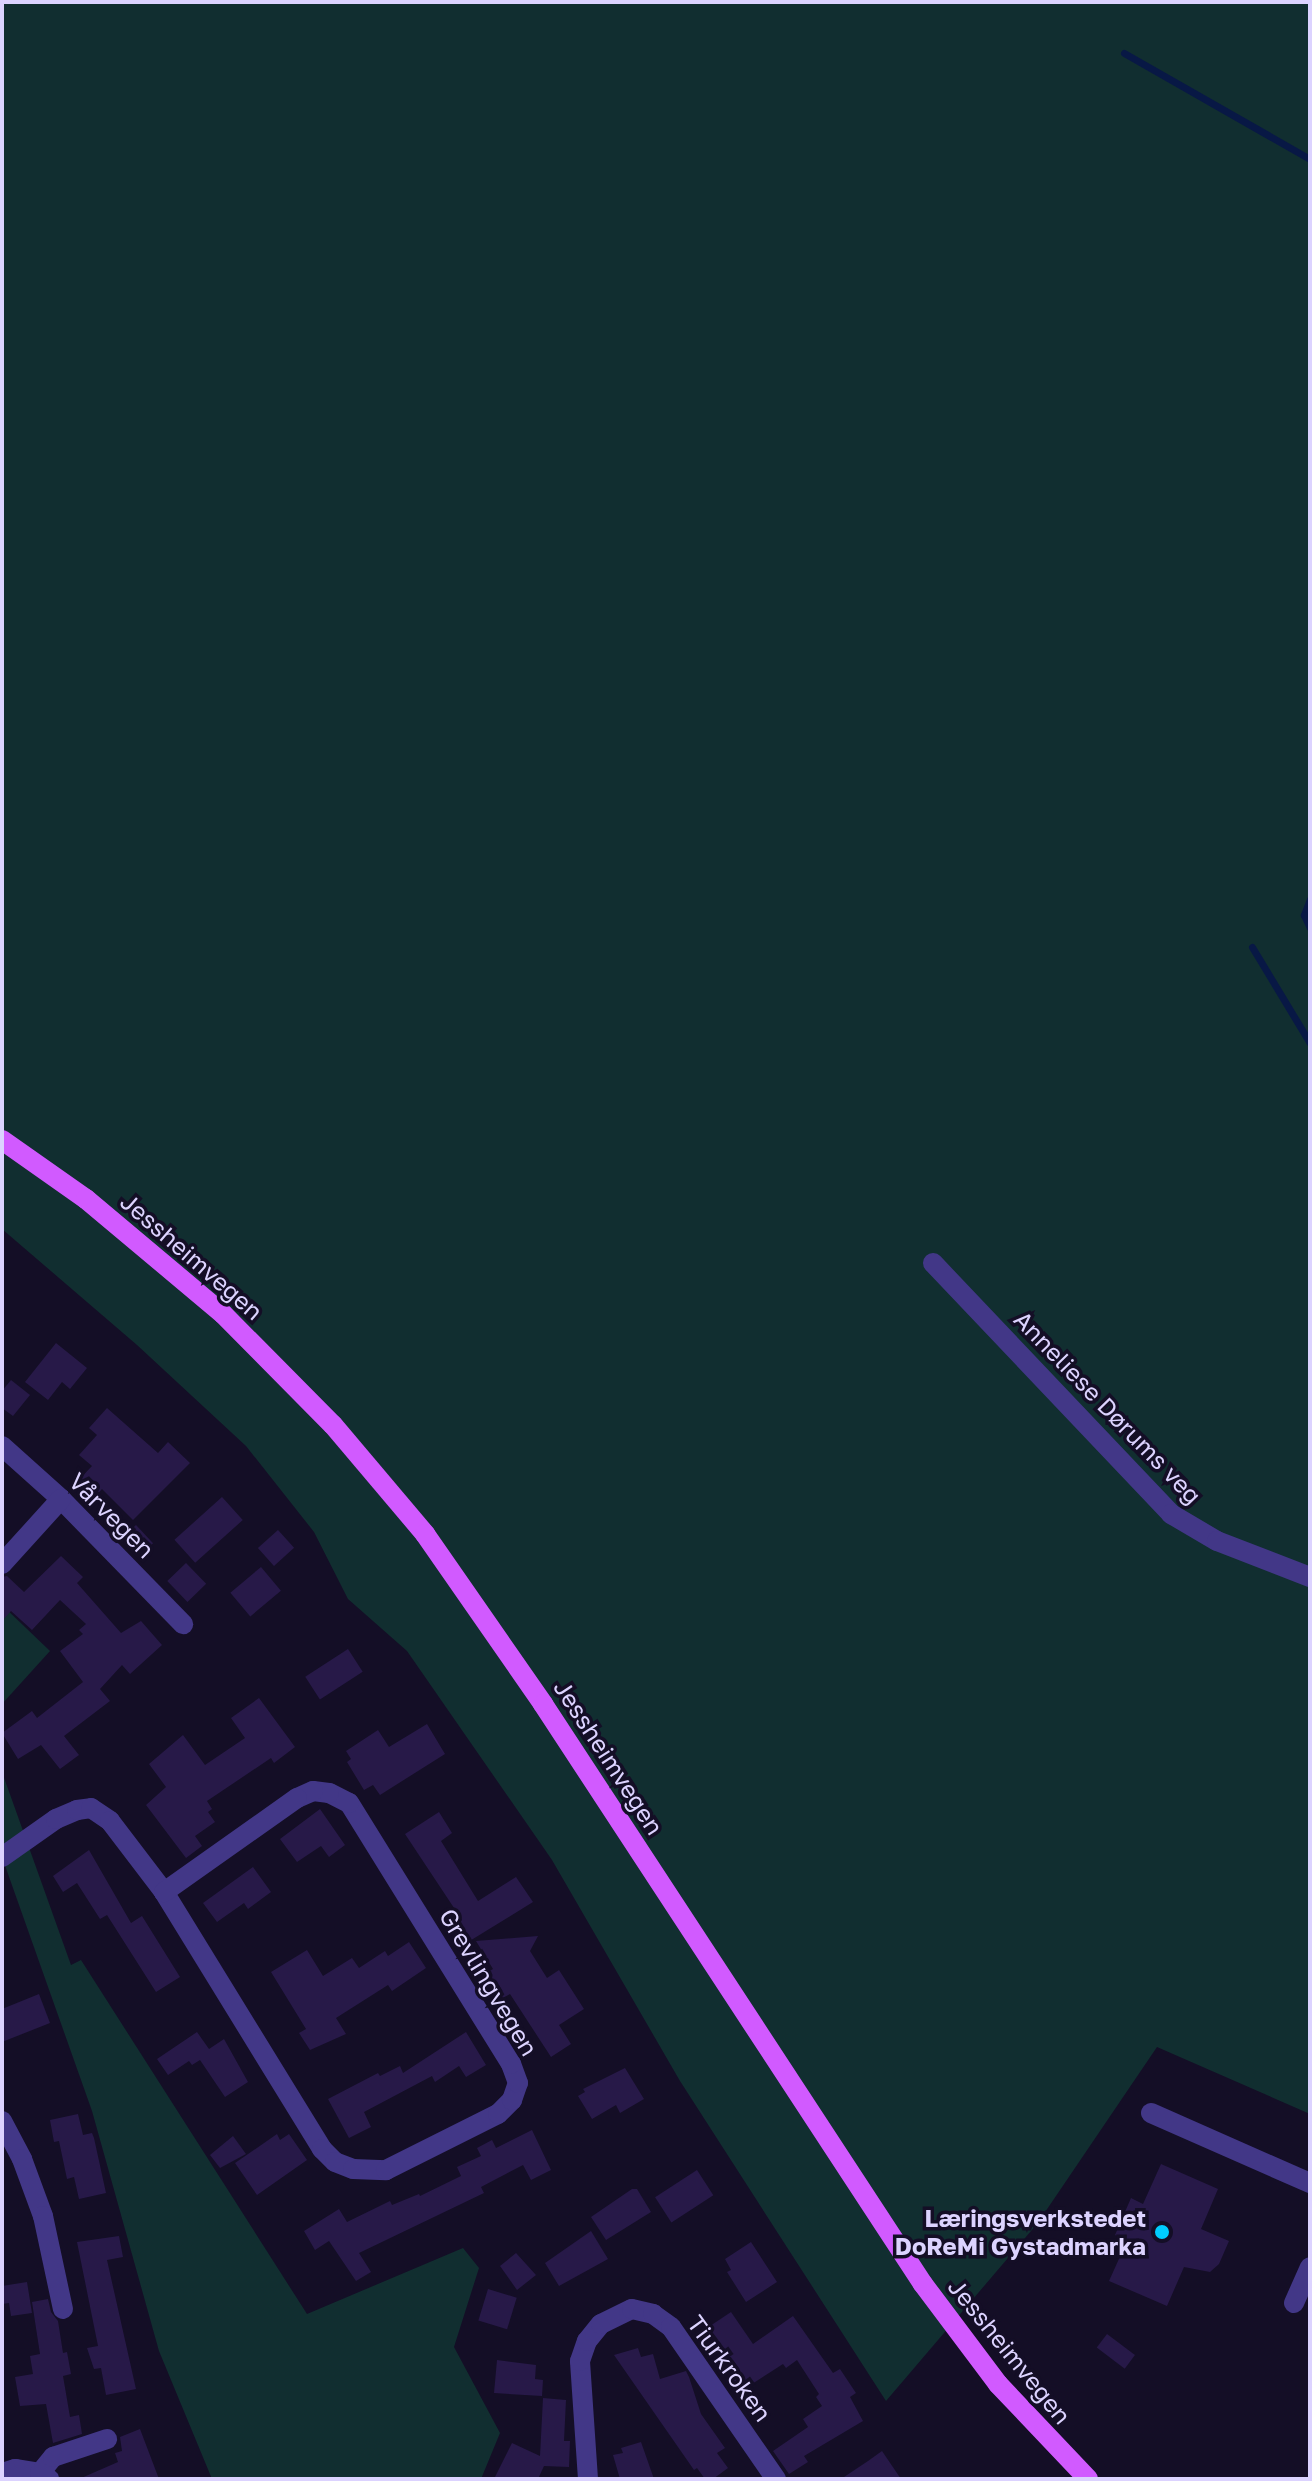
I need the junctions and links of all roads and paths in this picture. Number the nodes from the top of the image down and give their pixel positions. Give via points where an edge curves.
1 (2, 1140) edge
2 (933, 1263) dead end
3 (2, 1446) edge
4 (61, 1499) junction
5 (2, 1564) edge
6 (1310, 1577) edge
7 (183, 1624) dead end
8 (2, 1857) edge
9 (164, 1892) junction
10 (1151, 2113) dead end
11 (2, 2121) edge
12 (1310, 2183) edge
13 (1310, 2267) edge
14 (1294, 2303) dead end
15 (63, 2309) dead end
16 (107, 2439) dead end
17 (2, 2473) edge
18 (45, 2476) edge
19 (588, 2479) edge
20 (776, 2479) edge
21 (1088, 2479) edge

1 - 21 main road, Jessheimvegen via 86,1199 223,1314 333,1425 425,1534 552,1717 923,2284 998,2384
2 - 6 street, Anneliese Dørums veg via 1171,1514 1217,1541
3 - 4 street, Vårvegen
4 - 5 street
4 - 7 street, Vårvegen
8 - 9 street, Grevlingvegen via 56,1819 91,1808 110,1821
9 - 9 street, Grevlingvegen via 322,2149 335,2162 353,2169 386,2170 498,2114 512,2100 518,2083 511,2064 349,1803 321,1792 297,1798
10 - 12 street
11 - 15 street via 43,2216
13 - 14 street
16 - 18 street via 53,2457
17 - 18 street via 15,2469
19 - 20 street, Tiurkroken via 580,2361 601,2324 632,2309 653,2314 671,2327

